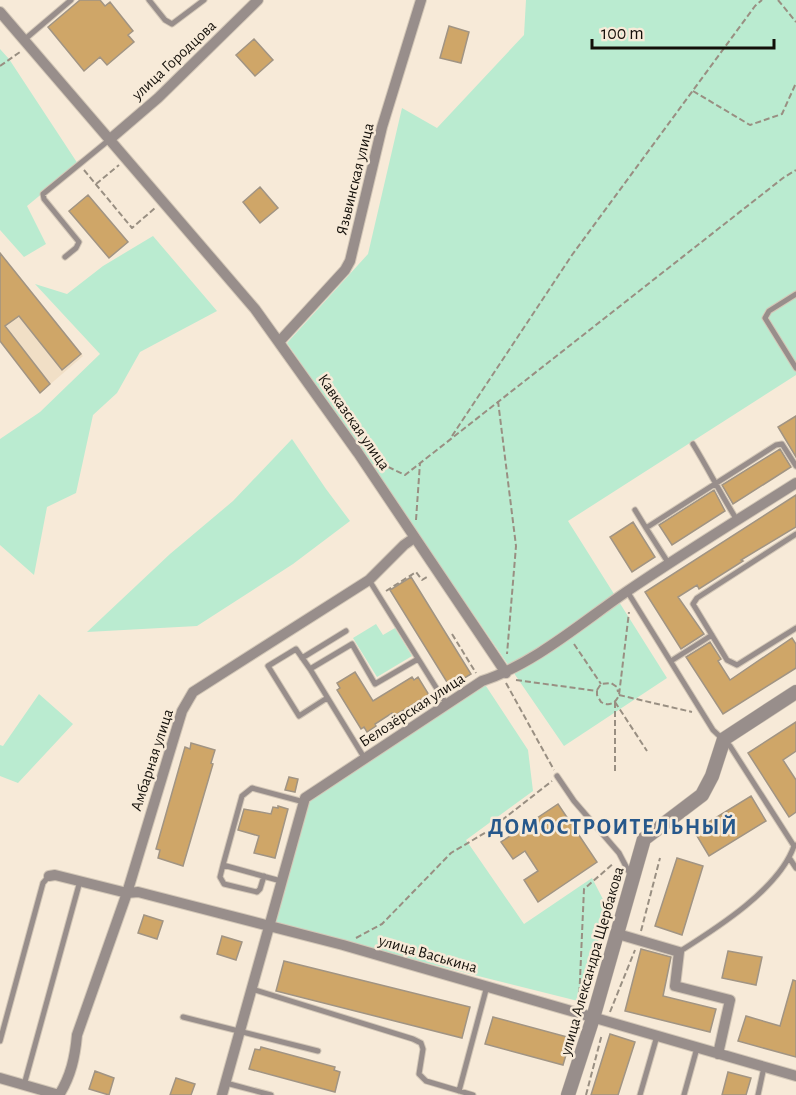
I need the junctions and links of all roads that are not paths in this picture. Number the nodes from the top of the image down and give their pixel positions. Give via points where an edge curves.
1 (71, 0) edge
2 (149, 0) edge
3 (204, 0) edge
4 (258, 0) edge
5 (422, 0) edge
6 (0, 12) edge
7 (23, 45) junction
8 (109, 140) junction
9 (65, 257) dead end
10 (796, 294) edge
11 (279, 342) junction
12 (796, 368) edge
13 (693, 444) dead end
14 (796, 466) edge
15 (796, 483) edge
16 (714, 484) junction
17 (635, 510) dead end
18 (737, 520) junction
19 (646, 528) junction
20 (796, 534) edge
21 (414, 538) junction
22 (669, 564) junction
23 (369, 580) junction
24 (629, 594) junction
25 (796, 628) edge
26 (346, 631) dead end
27 (712, 635) junction
28 (302, 658) junction
29 (418, 658) junction
30 (671, 662) junction
31 (310, 669) junction
32 (505, 675) junction
33 (796, 692) edge
34 (327, 698) junction
35 (447, 705) junction
36 (723, 739) junction
37 (365, 759) junction
38 (557, 776) road end
39 (304, 802) junction
40 (795, 846) edge
41 (790, 859) junction
42 (223, 865) junction
43 (796, 868) edge
44 (49, 876) joint
45 (264, 876) junction
46 (80, 881) junction
47 (282, 881) junction
48 (633, 881) junction
49 (127, 892) junction
50 (269, 926) junction
51 (618, 934) junction
52 (679, 952) junction
53 (487, 986) junction
54 (252, 989) junction
55 (183, 1017) dead end
56 (600, 1020) junction
57 (240, 1032) junction
58 (657, 1036) junction
59 (0, 1041) edge
60 (697, 1048) junction
61 (318, 1051) dead end
62 (718, 1054) junction
63 (764, 1067) junction
64 (796, 1076) edge
65 (0, 1078) edge
66 (225, 1083) junction
67 (24, 1085) junction
68 (459, 1091) junction
69 (59, 1095) edge
70 (222, 1095) edge
71 (270, 1095) edge
72 (473, 1095) edge
73 (568, 1095) edge
74 (640, 1095) edge
75 (684, 1095) edge
76 (758, 1095) edge

1 - 7 lane
2 - 3 lane via 172,24
4 - 8 street, улица Городцова
5 - 11 street, Язьвинская улица via 380,137 350,261
6 - 7 street, Кавказская улица
7 - 8 street, Кавказская улица
8 - 9 lane via 43,194 79,242
8 - 11 street, Кавказская улица
10 - 12 lane via 769,311 765,318
11 - 21 street, Кавказская улица
13 - 16 lane
14 - 16 lane via 779,443
15 - 18 street, Белозёрская улица
16 - 18 lane
16 - 19 lane
17 - 19 lane
18 - 22 street, Белозёрская улица
19 - 22 lane
20 - 27 lane via 694,600 694,608
21 - 23 street, Амбарная улица
21 - 32 street, Кавказская улица
22 - 24 street, Белозёрская улица
23 - 29 lane
23 - 49 street, Амбарная улица via 193,692 182,711
24 - 30 lane
24 - 32 street, Белозёрская улица
25 - 27 lane via 737,664 728,660
26 - 28 lane
27 - 30 lane
28 - 31 lane
28 - 34 lane via 296,649 268,666 299,716
29 - 31 lane via 375,684 352,644
29 - 35 lane
30 - 36 lane via 713,730
31 - 34 lane
32 - 35 street, Белозёрская улица via 482,681
33 - 36 street
34 - 37 lane
35 - 37 street, Белозёрская улица
36 - 40 lane
36 - 48 street, улица Александра Щербакова via 702,795 644,839
37 - 39 street, Белозёрская улица
38 - 48 lane via 619,853
39 - 42 lane via 250,789 242,796
39 - 47 street
40 - 41 lane
41 - 43 lane
41 - 52 lane via 744,906
42 - 45 lane
42 - 45 lane via 220,880 224,884 257,892
44 - 46 street, улица Васькина
44 - 59 lane via 43,883
45 - 47 lane
46 - 49 street, улица Васькина
46 - 67 lane
47 - 50 street
48 - 51 street, улица Александра Щербакова
49 - 50 street, улица Васькина
49 - 69 street, Амбарная улица via 77,1035 67,1083
50 - 53 street, улица Васькина
50 - 54 street
51 - 52 street
51 - 56 street, улица Александра Щербакова
52 - 62 street via 675,986 730,1000
53 - 56 street, улица Васькина
53 - 68 lane
54 - 57 street
54 - 68 lane via 413,1039 423,1049 419,1074 426,1081
55 - 57 lane
56 - 58 street, улица Васькина
56 - 73 street, улица Александра Щербакова
57 - 61 lane
57 - 66 street
58 - 60 street, улица Васькина
58 - 74 lane
60 - 62 street, улица Васькина
60 - 75 lane
62 - 63 street, улица Васькина
63 - 64 street, улица Васькина
63 - 76 lane
65 - 67 street
66 - 70 street
66 - 71 lane
67 - 69 street
68 - 72 lane

